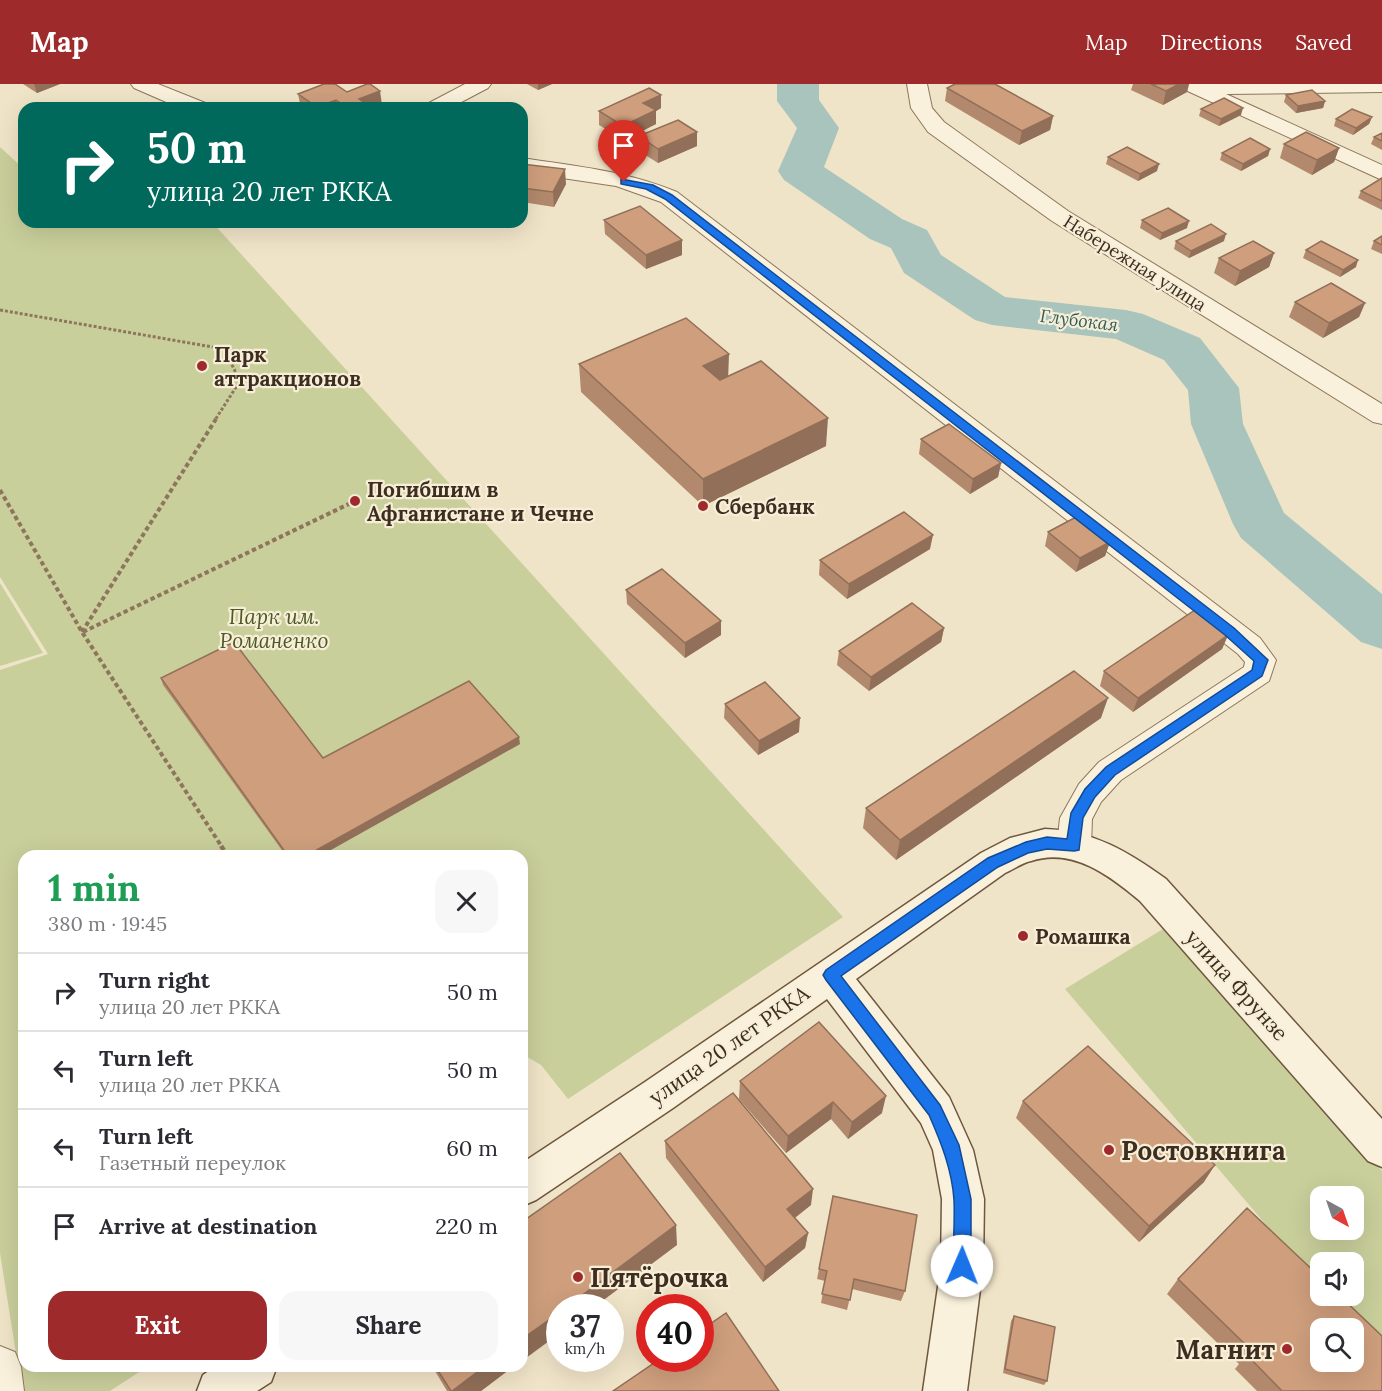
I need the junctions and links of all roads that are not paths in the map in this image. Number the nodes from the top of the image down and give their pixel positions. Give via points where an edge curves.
1 (141, 84) edge
2 (481, 84) edge
3 (917, 84) edge
4 (1193, 86) edge
5 (1382, 86) edge
6 (182, 102) edge
7 (446, 102) edge
8 (528, 166) edge
9 (1382, 173) edge
10 (1382, 416) edge
11 (1074, 845) junction
12 (831, 975) junction
13 (1382, 1148) edge
14 (528, 1182) edge
15 (0, 1367) edge
16 (246, 1372) edge
17 (3, 1391) edge
18 (219, 1391) edge
19 (945, 1391) edge

1 - 6 street
2 - 7 street
3 - 10 street, Набережная улица via 923,114 936,128 1060,216
4 - 5 street
4 - 9 street
8 - 11 street via 649,187 669,197 1261,660 1258,673 1110,771 1090,793 1076,818
11 - 12 street, улица 20 лет РККА via 1047,843 993,863
11 - 13 street, улица Фрунзе via 1120,864 1153,890
12 - 14 street, улица 20 лет РККА
12 - 19 street via 934,1110 953,1150 963,1199 962,1266
15 - 17 street
16 - 18 street

